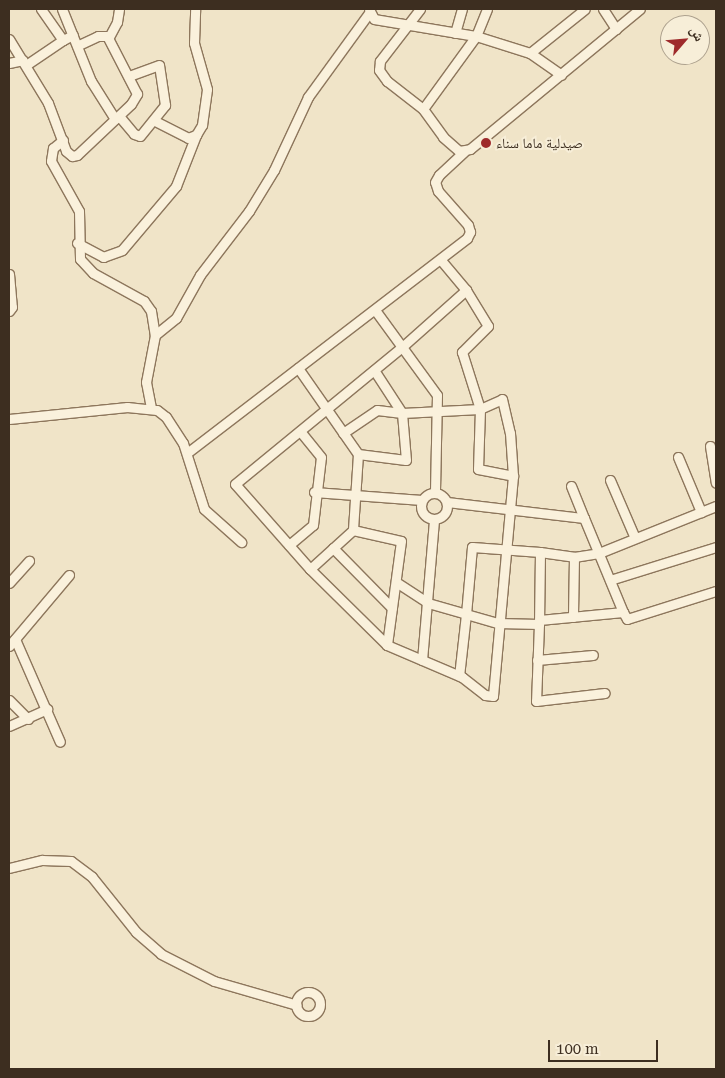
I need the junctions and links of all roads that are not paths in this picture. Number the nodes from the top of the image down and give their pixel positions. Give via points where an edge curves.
1 (40, 9) edge
2 (62, 9) edge
3 (119, 9) edge
4 (195, 9) edge
5 (420, 9) edge
6 (462, 9) edge
7 (487, 9) edge
8 (585, 9) edge
9 (603, 9) edge
10 (640, 9) edge
11 (369, 11) edge
12 (408, 25) junction
13 (616, 30) junction
14 (455, 33) junction
15 (73, 35) junction
16 (476, 36) junction
17 (109, 37) junction
18 (9, 39) edge
19 (63, 40) junction
20 (77, 46) junction
21 (530, 53) junction
22 (9, 63) edge
23 (24, 63) junction
24 (561, 75) junction
25 (129, 76) junction
26 (423, 110) junction
27 (117, 118) junction
28 (155, 121) junction
29 (196, 135) junction
30 (63, 140) junction
31 (464, 151) junction
32 (77, 243) junction
33 (441, 260) junction
34 (9, 274) edge
35 (466, 290) junction
36 (375, 310) junction
37 (9, 311) edge
38 (155, 335) junction
39 (402, 347) junction
40 (298, 368) junction
41 (374, 370) junction
42 (151, 408) junction
43 (326, 409) junction
44 (480, 409) junction
45 (439, 410) junction
46 (402, 413) junction
47 (9, 419) edge
48 (300, 431) junction
49 (343, 433) junction
50 (710, 446) dead end
51 (186, 452) junction
52 (358, 454) junction
53 (678, 457) dead end
54 (513, 476) junction
55 (610, 480) dead end
56 (716, 483) edge
57 (571, 486) dead end
58 (314, 492) junction
59 (435, 492) junction
60 (355, 496) junction
61 (422, 500) junction
62 (447, 502) junction
63 (716, 506) edge
64 (509, 510) junction
65 (701, 512) junction
66 (584, 518) junction
67 (434, 520) junction
68 (353, 530) junction
69 (635, 538) junction
70 (241, 542) dead end
71 (290, 546) junction
72 (716, 547) edge
73 (333, 548) junction
74 (504, 551) junction
75 (540, 552) junction
76 (599, 553) junction
77 (574, 557) junction
78 (29, 561) dead end
79 (310, 569) junction
80 (69, 575) dead end
81 (610, 580) junction
82 (396, 582) junction
83 (9, 583) edge
84 (716, 591) edge
85 (428, 602) junction
86 (392, 608) junction
87 (623, 612) junction
88 (466, 614) junction
89 (573, 617) junction
90 (539, 622) junction
91 (498, 623) junction
92 (12, 642) edge
93 (387, 645) junction
94 (592, 655) dead end
95 (422, 660) junction
96 (537, 660) junction
97 (459, 676) junction
98 (605, 693) dead end
99 (9, 700) edge
100 (46, 709) junction
101 (28, 719) junction
102 (9, 726) edge
103 (60, 742) dead end
104 (9, 868) edge
105 (297, 1006) dead end

1 - 19 street
2 - 15 street
3 - 17 street
4 - 29 street via 193,36 207,88 204,119
5 - 12 street
6 - 14 street
7 - 16 street
8 - 21 street
9 - 13 street
10 - 13 street
11 - 12 street via 374,19
11 - 38 street via 308,97 274,170 249,211 200,275 176,318
12 - 14 street
12 - 26 street via 380,61 379,70 387,81
13 - 24 street
14 - 16 street
15 - 19 street
15 - 20 street
16 - 21 street
16 - 26 street
17 - 20 street via 98,36
17 - 25 street
18 - 23 street
19 - 23 street
20 - 27 street via 91,80
21 - 24 street
22 - 23 street
23 - 30 street via 48,103
24 - 31 street
25 - 27 street via 136,97
25 - 28 street via 154,64 161,67 166,95
26 - 31 street via 451,146
27 - 28 street via 138,136
27 - 30 street via 75,156 68,154
28 - 29 street via 188,138
29 - 32 street via 176,186 122,250 100,256
30 - 32 street via 54,148 51,161 77,206
31 - 33 street via 435,182 438,191 468,225 470,232
32 - 38 street via 78,254 86,268 147,304
33 - 35 street
33 - 36 street
34 - 37 street via 12,307
35 - 39 street
35 - 44 street via 488,326 462,352
36 - 39 street
36 - 40 street
38 - 42 street via 146,378
39 - 41 street
39 - 45 street via 437,394
40 - 43 street
40 - 51 street
41 - 43 street
41 - 46 street
42 - 47 street via 117,408
42 - 51 street via 166,417
43 - 48 street
43 - 49 street
44 - 45 street
44 - 54 street via 478,468
44 - 54 street via 502,399 510,432
45 - 46 street
45 - 59 street
46 - 49 street via 377,410
46 - 52 street via 406,460
48 - 58 street via 321,456
48 - 71 street via 236,484
49 - 52 street
50 - 56 street
51 - 70 street via 204,509
52 - 60 street
53 - 65 street
54 - 64 street
55 - 69 street
57 - 66 street
58 - 60 street
58 - 71 street via 313,525
59 - 61 street
59 - 62 street
60 - 61 street
60 - 68 street
61 - 67 street via 423,513
62 - 64 street
62 - 67 street via 445,514
63 - 65 street
64 - 66 street
64 - 74 street
65 - 69 street
66 - 76 street
67 - 85 street
68 - 73 street
68 - 82 street via 401,540
69 - 76 street
71 - 79 street
72 - 81 street
73 - 79 street
73 - 86 street
74 - 75 street
74 - 88 street via 472,547
74 - 91 street
75 - 77 street
75 - 90 street
76 - 77 street
76 - 81 street
77 - 89 street
78 - 83 street
79 - 93 street
80 - 92 street
81 - 87 street
82 - 85 street
82 - 86 street
84 - 87 street via 627,619
85 - 88 street
85 - 95 street
86 - 93 street
87 - 89 street
88 - 91 street
88 - 97 street
89 - 90 street
90 - 91 street
90 - 96 street
91 - 97 street via 493,696 485,695
92 - 100 street
93 - 95 street
94 - 96 street
95 - 97 street
96 - 98 street via 536,702
99 - 101 street
100 - 101 street
100 - 103 street
101 - 102 street
104 - 105 street via 42,860 70,861 92,877 136,932 161,954 214,981

